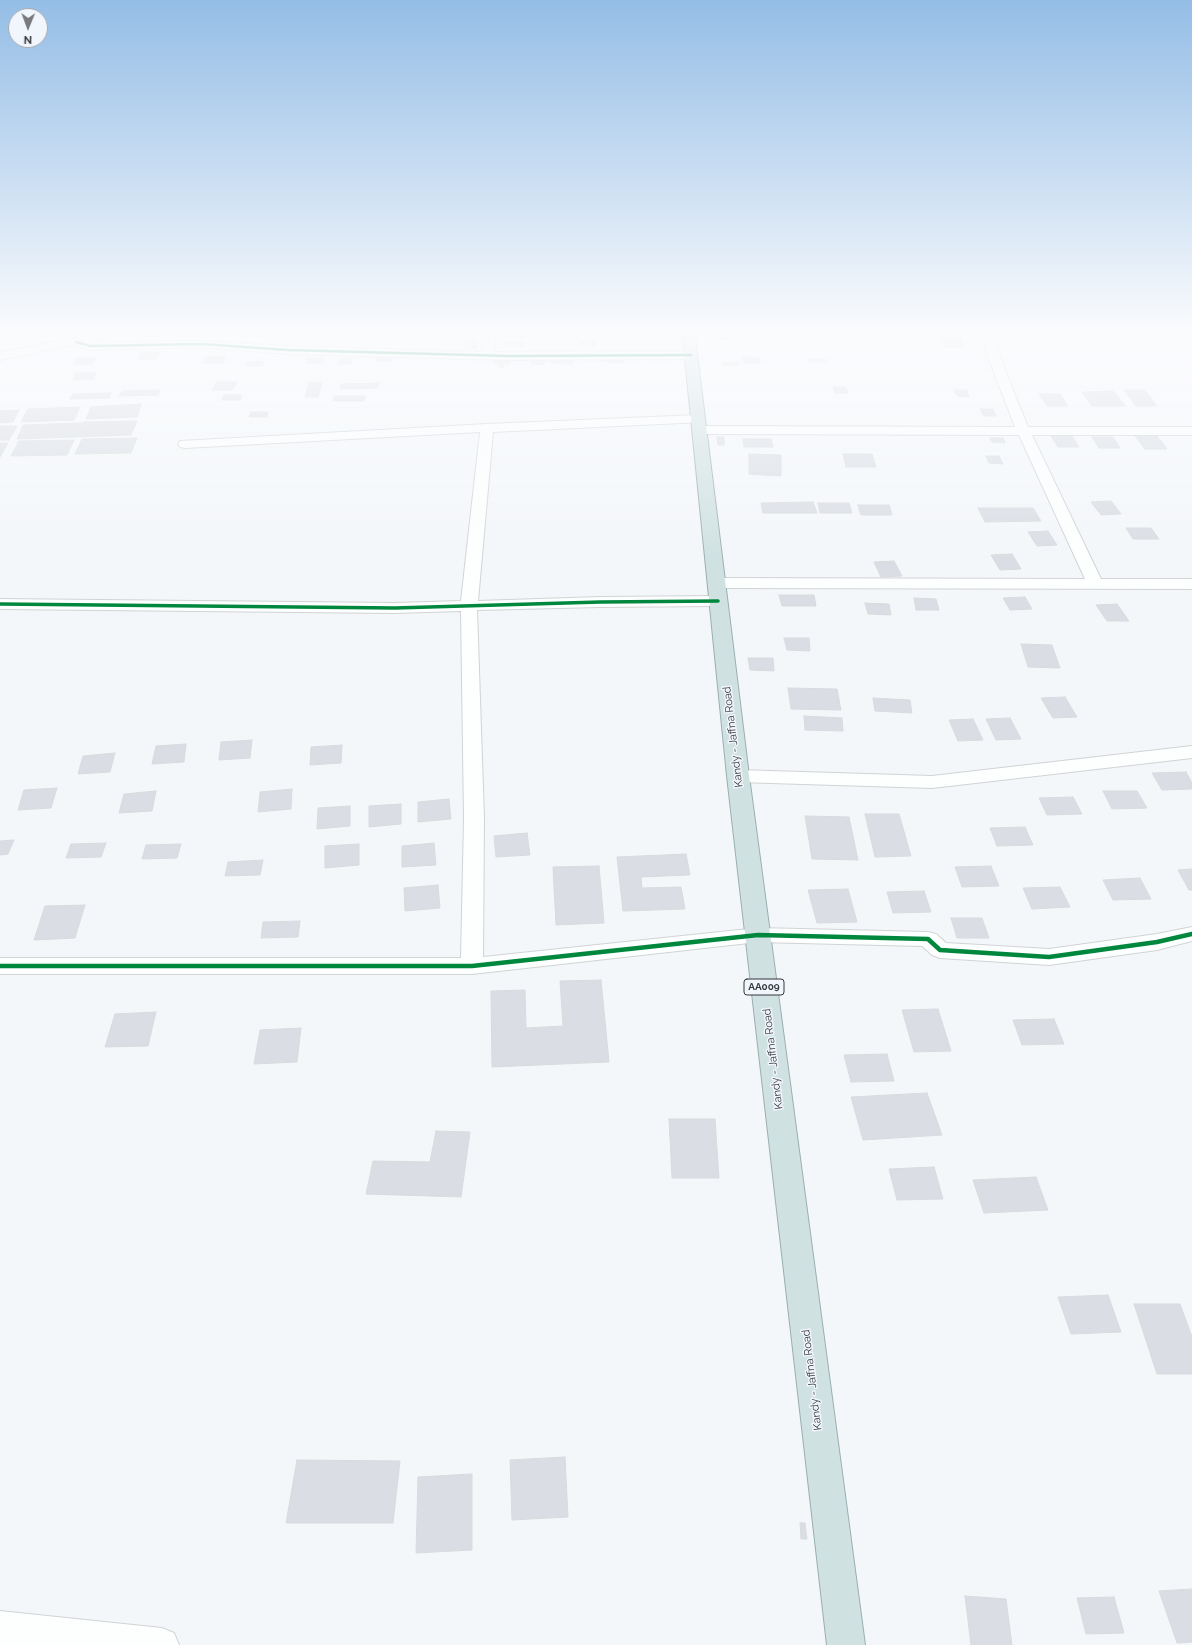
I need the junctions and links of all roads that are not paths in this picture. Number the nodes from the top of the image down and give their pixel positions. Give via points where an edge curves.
1 (696, 406) edge
2 (1013, 406) edge
3 (698, 425) junction
4 (487, 428) junction
5 (1023, 430) junction
6 (1192, 431) edge
7 (185, 444) dead end
8 (1095, 584) junction
9 (1192, 584) edge
10 (717, 592) junction
11 (0, 604) edge
12 (469, 606) junction
13 (1192, 752) edge
14 (738, 776) junction
15 (1192, 934) edge
16 (758, 935) junction
17 (0, 966) edge
18 (472, 966) junction
19 (0, 1628) edge
20 (162, 1645) edge
21 (846, 1645) edge

1 - 3 highway, Kandy - Jaffna Road / AA009
2 - 5 street
3 - 4 street
3 - 5 street
3 - 10 highway, Kandy - Jaffna Road / AA009
4 - 7 street
4 - 12 street
5 - 6 street
5 - 8 street
8 - 9 street
8 - 10 street
10 - 12 street via 600,602
10 - 14 highway, Kandy - Jaffna Road / AA009
11 - 12 street via 395,608
12 - 18 street via 474,818
13 - 14 street via 932,782
14 - 16 highway, Kandy - Jaffna Road / AA009
15 - 16 street via 1157,942 1049,957 940,950 928,939
16 - 18 street
16 - 21 highway, Kandy - Jaffna Road / AA009
17 - 18 street
19 - 20 street

